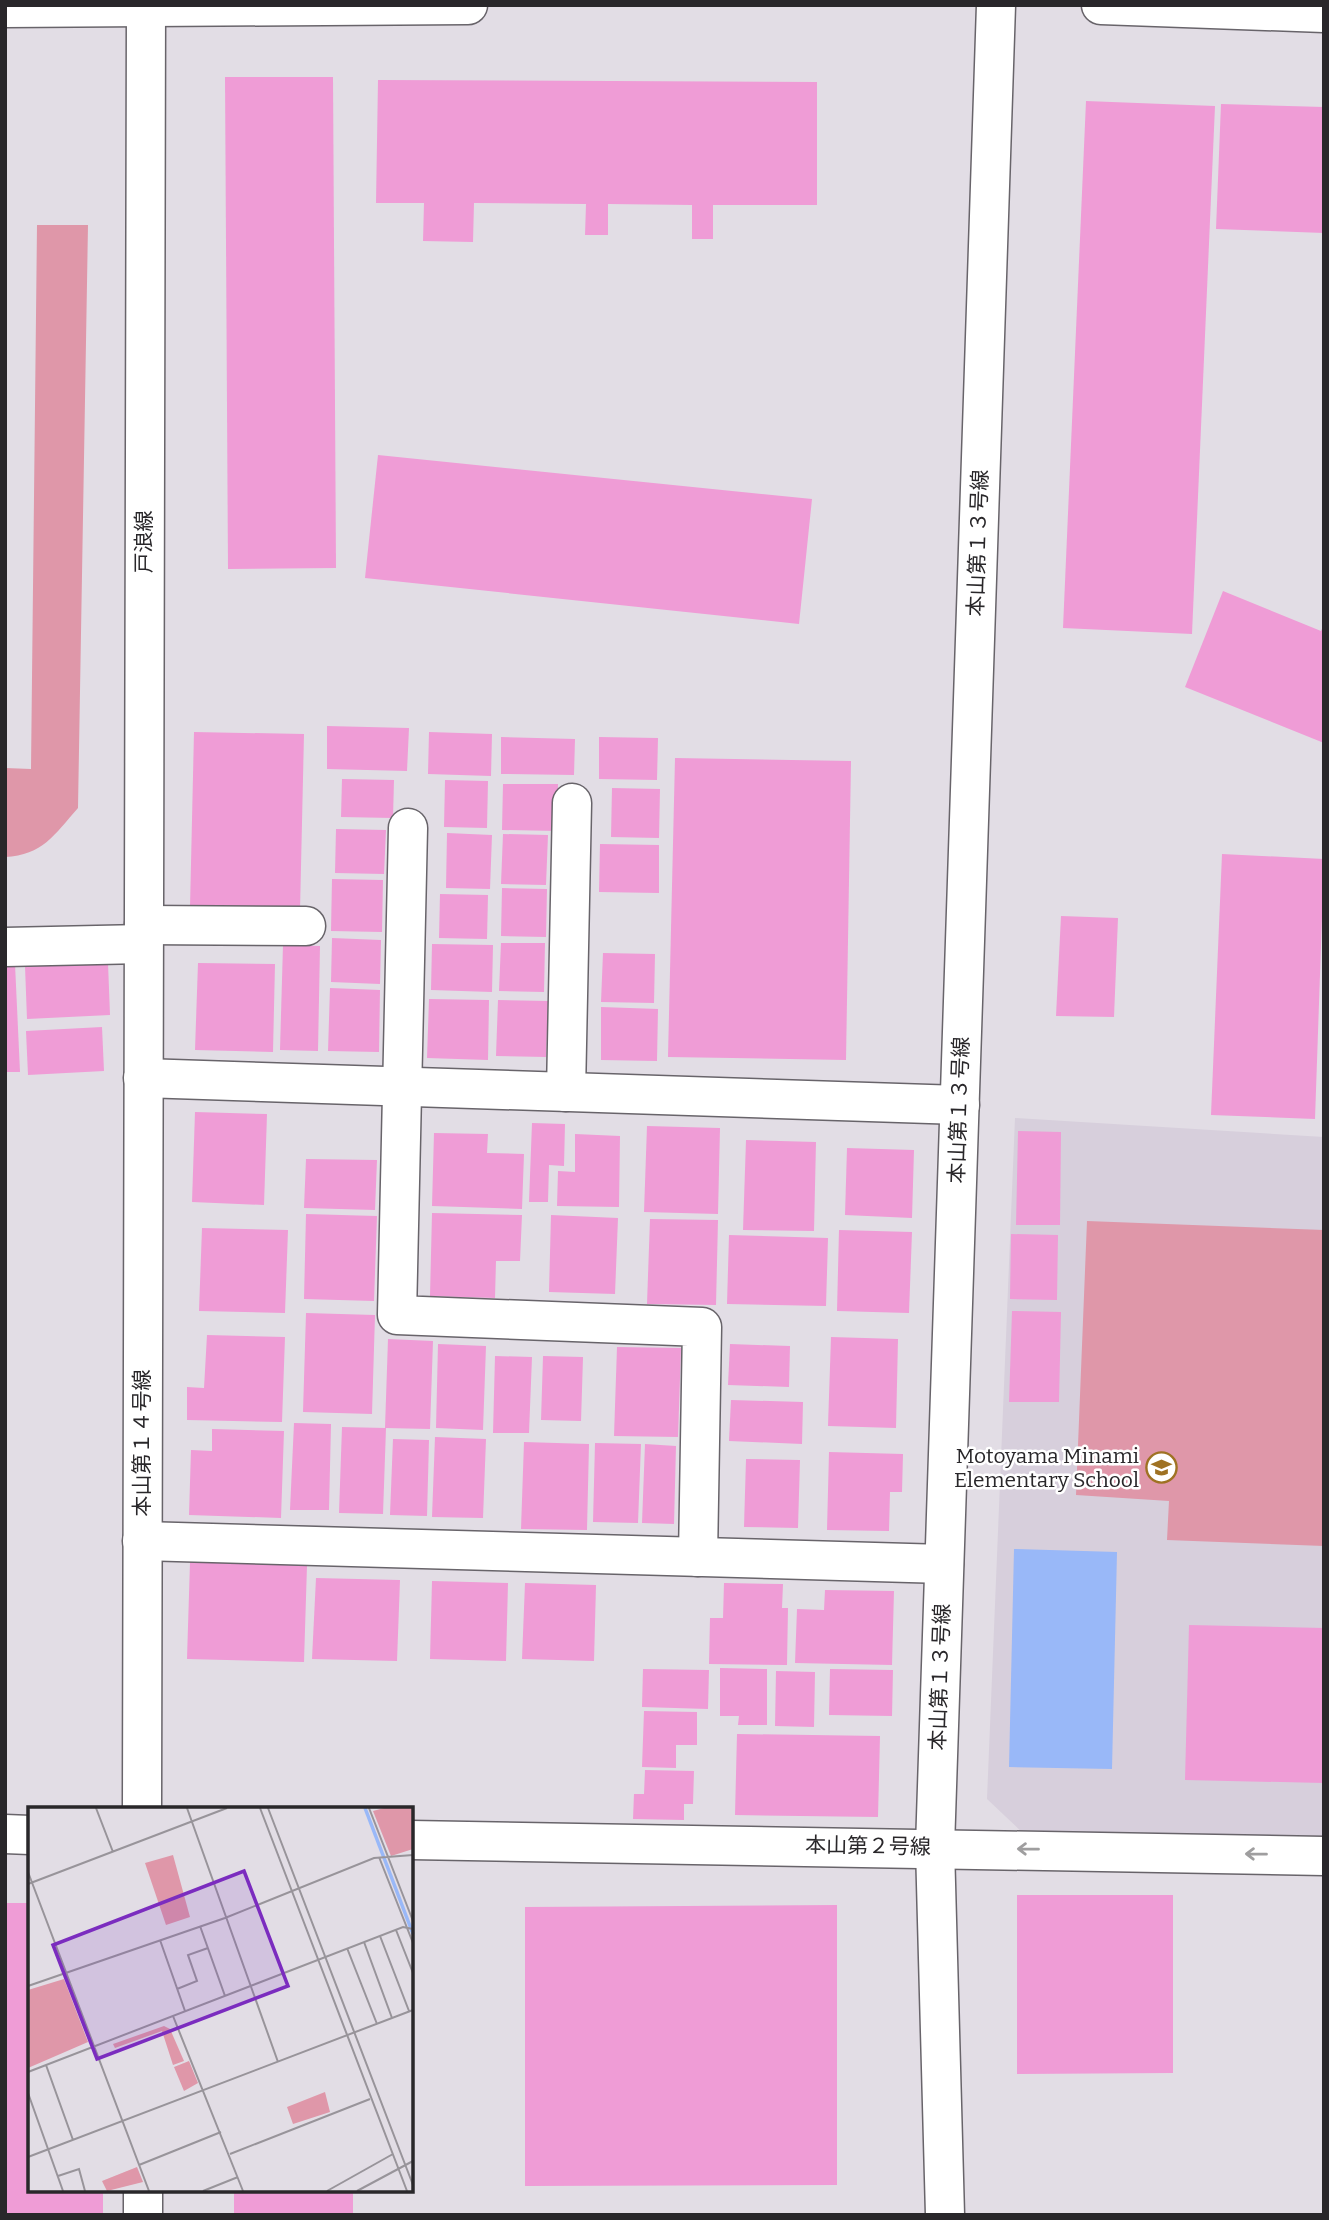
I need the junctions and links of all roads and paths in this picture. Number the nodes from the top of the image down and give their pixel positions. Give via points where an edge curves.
1 (468, 5) edge
2 (996, 5) edge
3 (1101, 5) edge
4 (146, 6) edge
5 (5, 8) edge
6 (1324, 13) edge
7 (572, 803) dead end
8 (408, 828) dead end
9 (306, 926) dead end
10 (144, 934) junction
11 (5, 947) edge
12 (144, 1078) junction
13 (401, 1087) junction
14 (566, 1092) junction
15 (960, 1105) junction
16 (142, 1541) junction
17 (698, 1557) junction
18 (944, 1564) junction
19 (142, 1807) edge
20 (5, 1834) edge
21 (28, 1835) edge
22 (413, 1840) edge
23 (934, 1847) junction
24 (1324, 1856) edge
25 (142, 2192) edge
26 (142, 2215) edge
27 (945, 2215) edge

1 - 4 street
2 - 15 street, 本山第１３号線
3 - 6 street
4 - 5 street
4 - 10 street, 戸浪線
7 - 14 street
8 - 13 street
9 - 10 street
10 - 11 street
10 - 12 street, 戸浪線
12 - 13 street
12 - 16 street, 本山第１４号線
13 - 14 street
13 - 17 street via 397,1315 702,1327
14 - 15 street
15 - 18 street, 本山第１３号線
16 - 17 street
16 - 19 street, 本山第１４号線
17 - 18 street
18 - 23 street, 本山第１３号線
20 - 21 street
22 - 23 street, 本山第２号線
24 -> 23 street, 本山第２号線
23 - 27 street, 本山第１３号線
25 - 26 street

